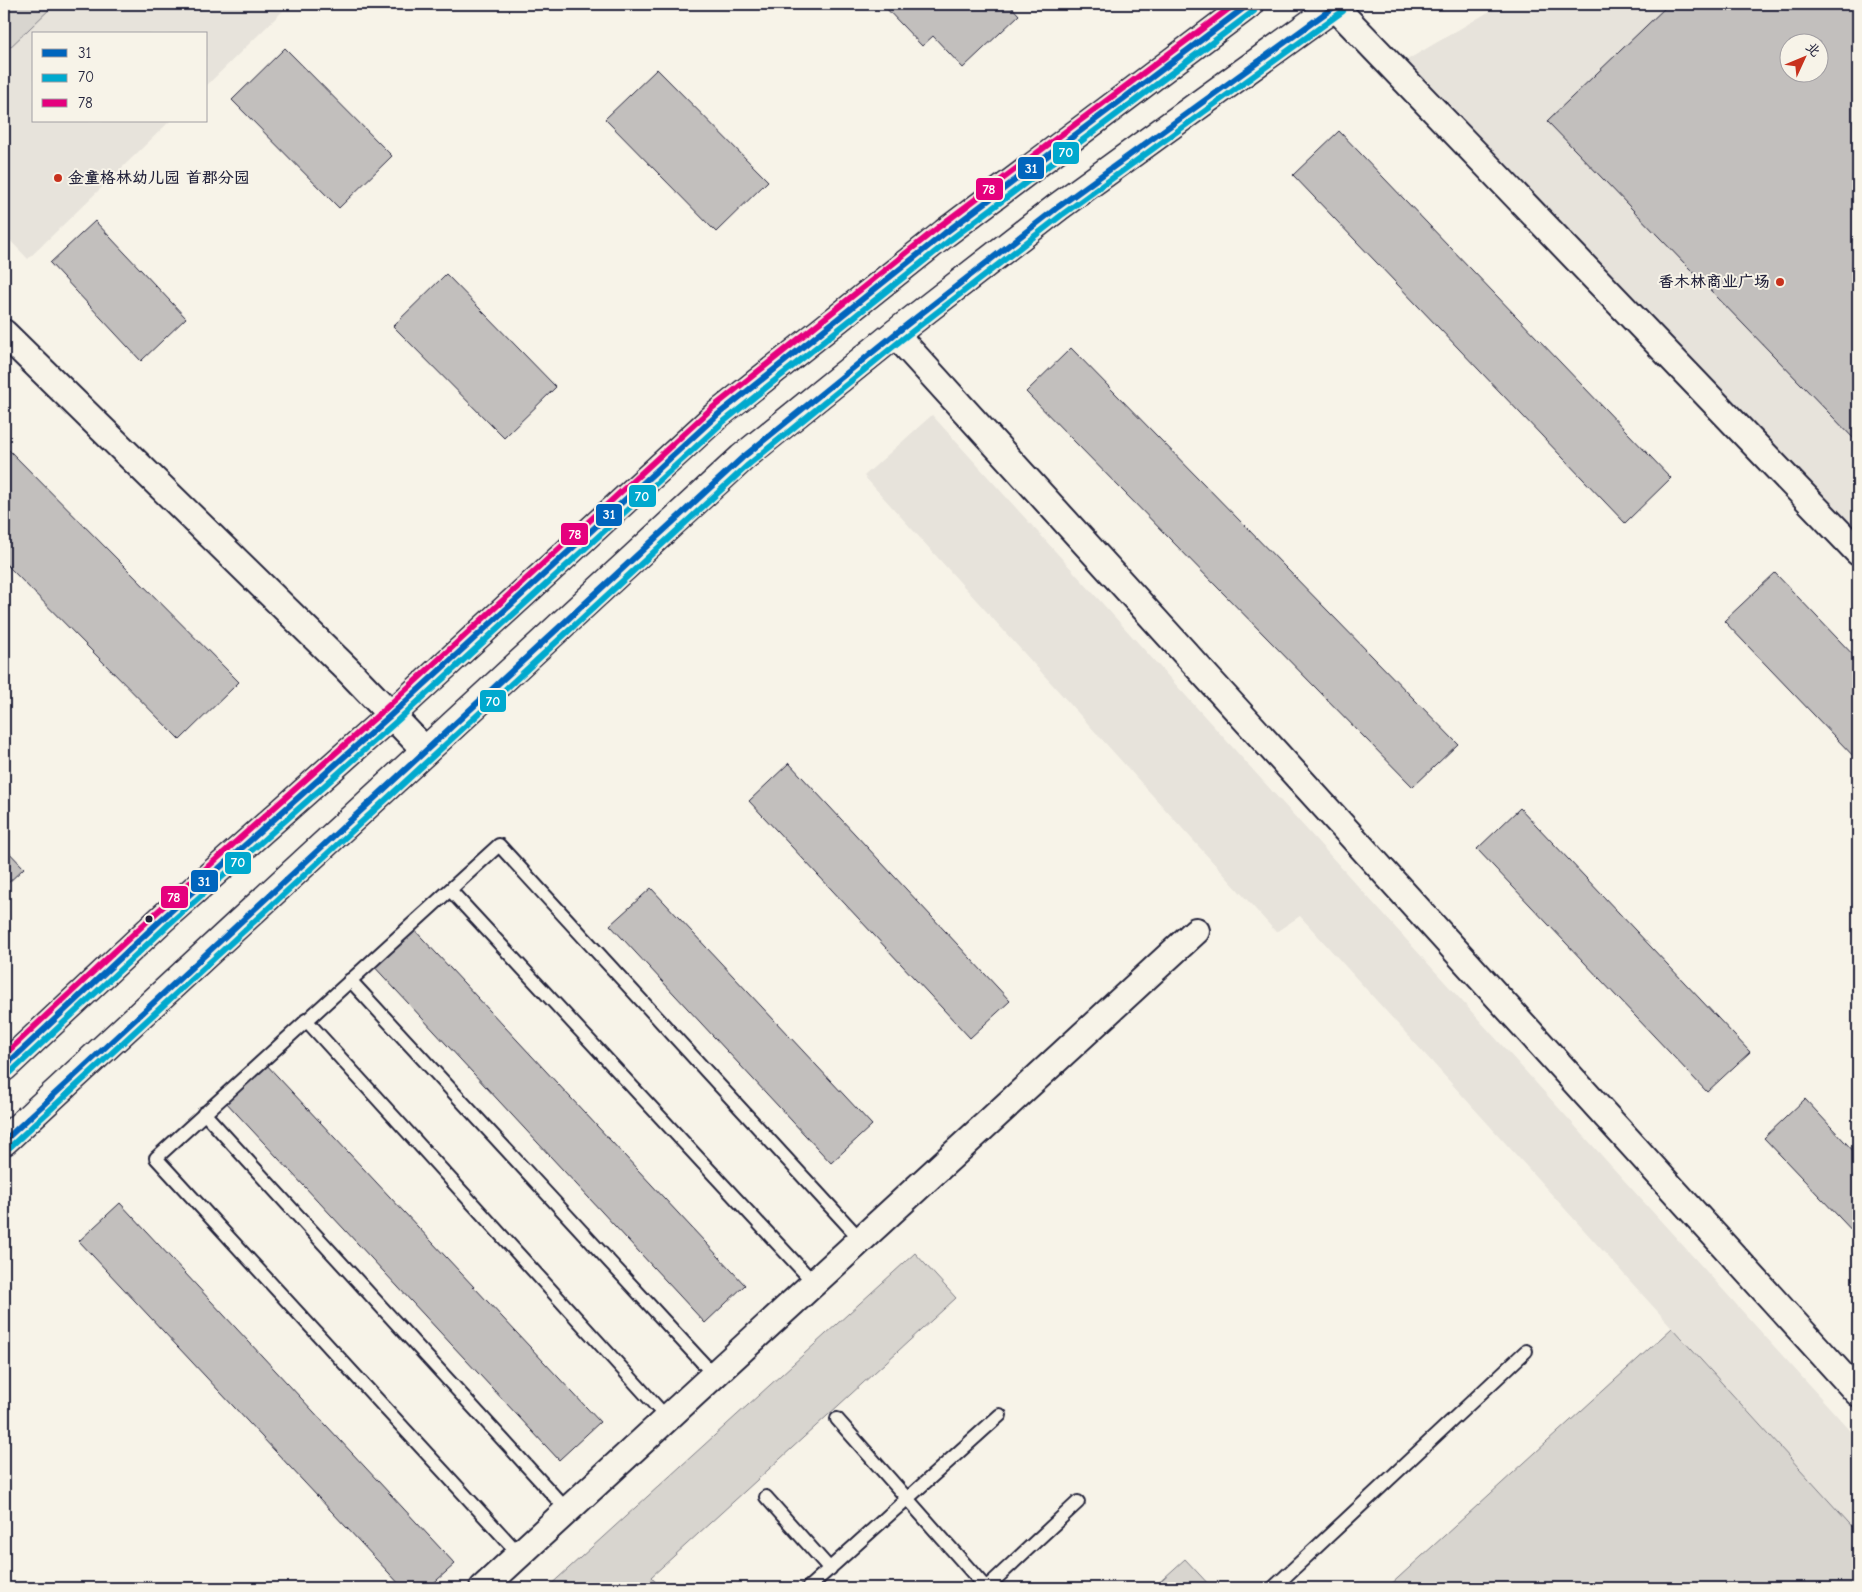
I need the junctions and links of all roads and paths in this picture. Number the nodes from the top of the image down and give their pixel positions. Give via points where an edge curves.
1 (1249, 4) edge
2 (1335, 5) edge
3 (4, 333) edge
4 (895, 334) junction
5 (1858, 552) edge
6 (391, 715) junction
7 (425, 750) junction
8 (450, 890) junction
9 (1196, 931) dead end
10 (350, 980) junction
11 (306, 1020) junction
12 (4, 1067) edge
13 (204, 1114) junction
14 (4, 1141) edge
15 (861, 1240) junction
16 (814, 1283) junction
17 (1526, 1351) dead end
18 (714, 1376) junction
19 (1858, 1393) edge
20 (1000, 1414) dead end
21 (667, 1418) junction
22 (837, 1419) dead end
23 (766, 1497) dead end
24 (908, 1499) junction
25 (1078, 1502) dead end
26 (567, 1510) junction
27 (519, 1554) junction
28 (830, 1569) junction
29 (482, 1588) edge
30 (808, 1588) edge
31 (1273, 1588) edge

1 - 6 main road via 945,233 716,416
2 - 4 main road via 1058,207
2 - 5 street
3 - 6 street
4 - 7 main road via 742,458
4 - 19 street
6 - 7 street
6 - 12 main road via 162,919
7 - 14 main road
8 - 10 lane
8 - 15 lane via 499,845
8 - 16 lane
9 - 15 street
10 - 11 lane
10 - 18 lane
11 - 13 lane
11 - 21 lane
13 - 26 lane
13 - 27 lane via 156,1158
15 - 16 street
16 - 18 street
17 - 31 lane
18 - 21 street
20 - 24 lane
21 - 26 street
22 - 24 lane
23 - 28 lane
24 - 25 lane via 986,1588
24 - 28 lane
26 - 27 street
27 - 29 street
28 - 30 lane

